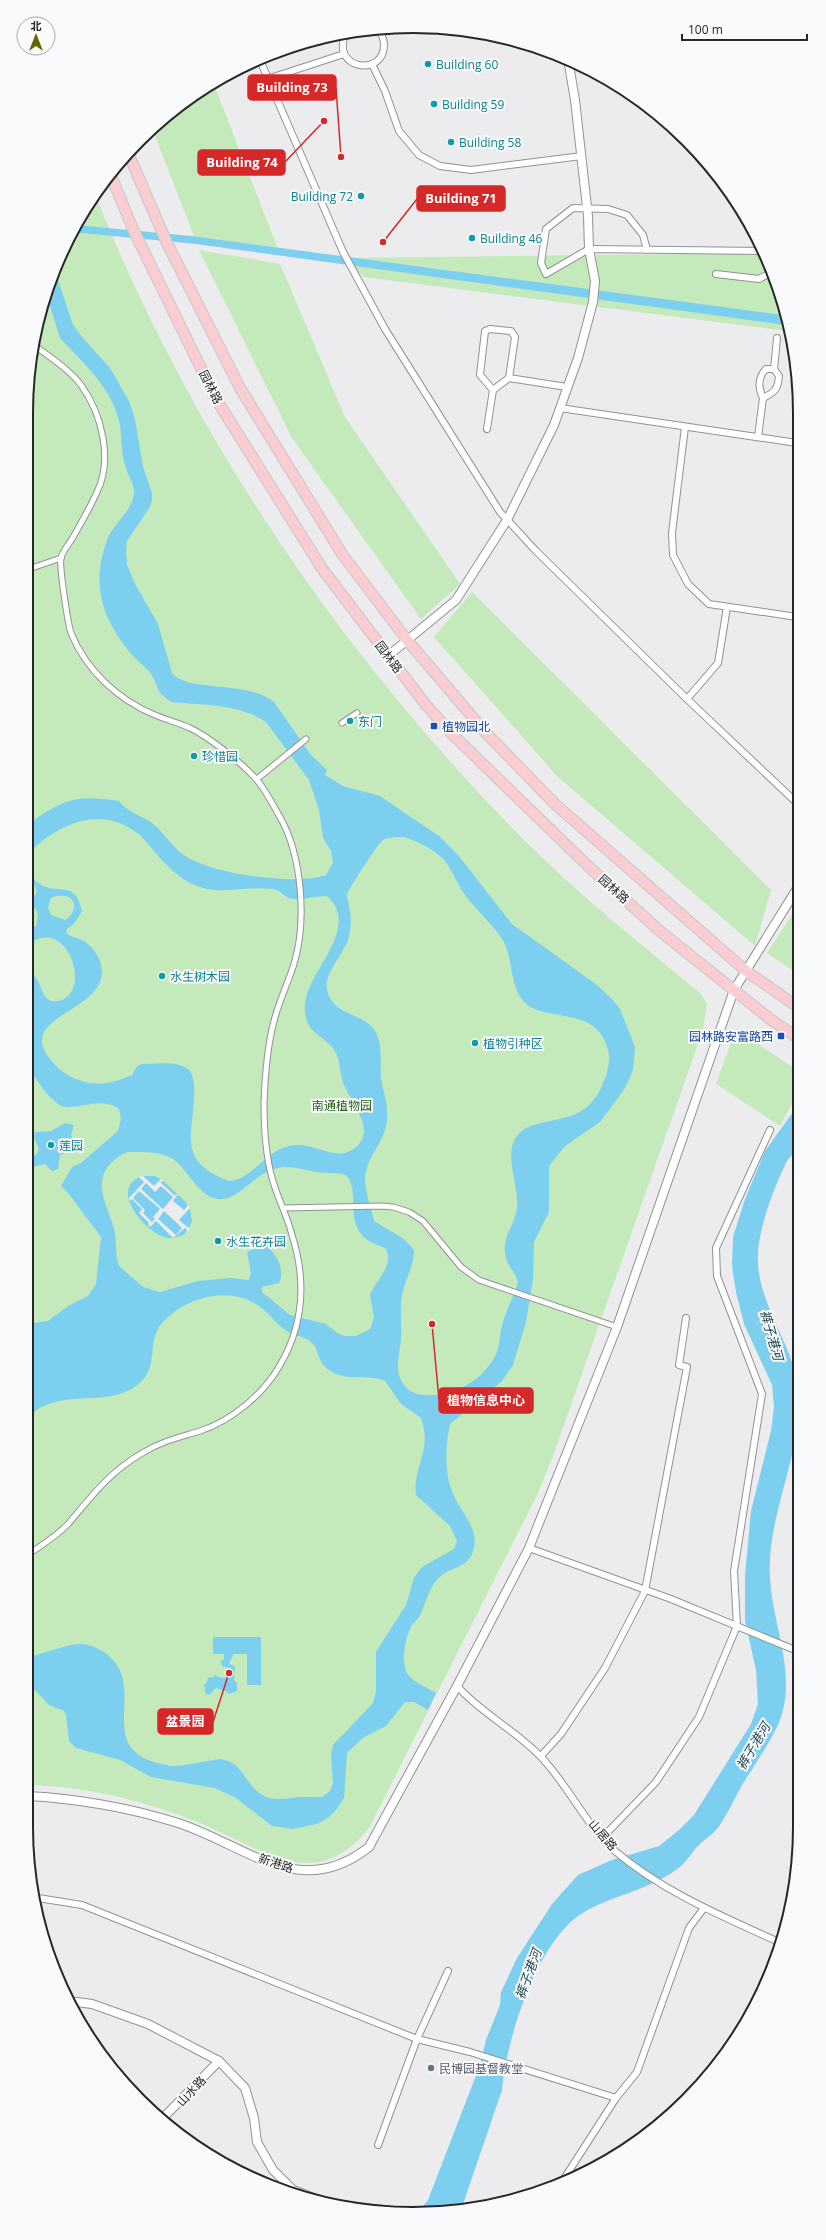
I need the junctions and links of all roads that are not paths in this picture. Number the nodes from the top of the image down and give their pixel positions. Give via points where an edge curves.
1 (381, 35) edge
2 (344, 39) edge
3 (344, 54) junction
4 (372, 64) junction
5 (262, 65) edge
6 (569, 67) edge
7 (267, 79) junction
8 (582, 156) junction
9 (130, 158) edge
10 (113, 181) edge
11 (587, 207) junction
12 (589, 249) junction
13 (647, 250) junction
14 (757, 251) edge
15 (716, 274) dead end
16 (767, 275) edge
17 (777, 338) dead end
18 (38, 349) edge
19 (774, 369) junction
20 (509, 378) junction
21 (568, 387) junction
22 (493, 390) junction
23 (763, 398) junction
24 (560, 408) junction
25 (685, 427) junction
26 (487, 429) dead end
27 (758, 438) junction
28 (793, 442) edge
29 (507, 520) junction
30 (61, 558) junction
31 (33, 568) edge
32 (727, 607) junction
33 (793, 615) edge
34 (407, 640) junction
35 (388, 656) junction
36 (687, 699) junction
37 (357, 713) dead end
38 (342, 723) dead end
39 (304, 741) dead end
40 (257, 779) junction
41 (793, 799) edge
42 (793, 895) edge
43 (746, 971) junction
44 (734, 990) junction
45 (793, 1004) edge
46 (793, 1034) edge
47 (770, 1130) dead end
48 (283, 1208) junction
49 (686, 1318) dead end
50 (617, 1327) junction
51 (529, 1548) junction
52 (33, 1551) edge
53 (645, 1591) junction
54 (737, 1626) junction
55 (793, 1649) edge
56 (457, 1686) junction
57 (541, 1756) junction
58 (33, 1797) edge
59 (603, 1837) junction
60 (40, 1898) edge
61 (704, 1908) junction
62 (775, 1940) edge
63 (448, 1971) dead end
64 (76, 2002) edge
65 (417, 2039) junction
66 (219, 2061) junction
67 (616, 2098) junction
68 (165, 2116) edge
69 (378, 2145) dead end
70 (567, 2174) edge
71 (289, 2186) edge

1 - 4 street via 384,49 378,60
2 - 3 street via 342,47
3 - 4 street via 353,63 366,66
3 - 7 street
4 - 8 street via 400,131 419,155 440,166 471,170
5 - 7 street
6 - 8 street
7 - 29 street via 343,252 385,329
8 - 11 street
9 - 34 main road, 园林路 via 161,231 240,388 342,554
10 - 35 main road, 园林路 via 133,229 216,399 324,570
11 - 12 street
11 - 12 street via 573,208 546,229 541,263 546,274
11 - 13 street via 608,209 627,215 642,235
12 - 13 street
12 - 21 street via 596,281
13 - 14 street
15 - 16 street via 759,279
17 - 19 street
18 - 30 street via 81,386 99,423 105,456 103,479 98,491
19 - 23 street via 779,376 778,387
19 - 23 street via 766,369 762,374 759,389
20 - 21 street
20 - 22 street
20 - 22 street via 515,337 511,331 485,331 480,375
21 - 24 street
22 - 26 street
23 - 27 street
24 - 25 street
24 - 29 street
25 - 27 street
25 - 32 street via 672,533 673,555 688,584 709,604
27 - 28 street
29 - 34 street via 456,600
29 - 36 street
30 - 31 street
30 - 40 street via 70,631 84,658 100,679 117,694 151,714 192,729
32 - 33 street
32 - 36 street via 718,664
34 - 35 street
34 - 43 main road, 园林路 via 486,734 556,805
35 - 44 main road, 园林路 via 452,734 588,866 661,932
36 - 41 street
37 - 38 street
39 - 40 street
40 - 48 street via 282,819 292,844 301,910 295,962 273,1023 264,1100 266,1151
42 - 43 street, 新港路
43 - 44 street, 新港路
43 - 45 main road, 园林路
44 - 46 main road, 园林路
44 - 50 street, 新港路
47 - 54 street via 716,1248 717,1276 762,1394 734,1571
48 - 50 street via 382,1206 409,1212 423,1220 461,1267 479,1280
48 - 52 street via 301,1267 302,1292 292,1339 277,1372 240,1409 205,1430 166,1441 138,1455 115,1471 56,1535
49 - 53 street via 679,1365 687,1367
50 - 51 street, 新港路
51 - 53 street
51 - 56 street, 新港路
53 - 54 street
53 - 57 street via 606,1668 561,1734
54 - 55 street
54 - 59 street via 699,1717 656,1782
56 - 57 street, 山居路 via 468,1699
56 - 58 street, 新港路 via 369,1847 344,1863 331,1867 294,1870 272,1864 178,1823 77,1801
57 - 59 street, 山居路
59 - 61 street, 山居路 via 615,1850 667,1888
60 - 65 street via 82,1905
61 - 62 street, 山居路
61 - 67 street via 689,1928 637,2072
63 - 65 street
64 - 66 street via 92,2004 148,2024
65 - 67 street via 511,2064
65 - 69 street
66 - 68 street, 山水路
66 - 71 street via 245,2088 254,2118 257,2142 273,2170
67 - 70 street

